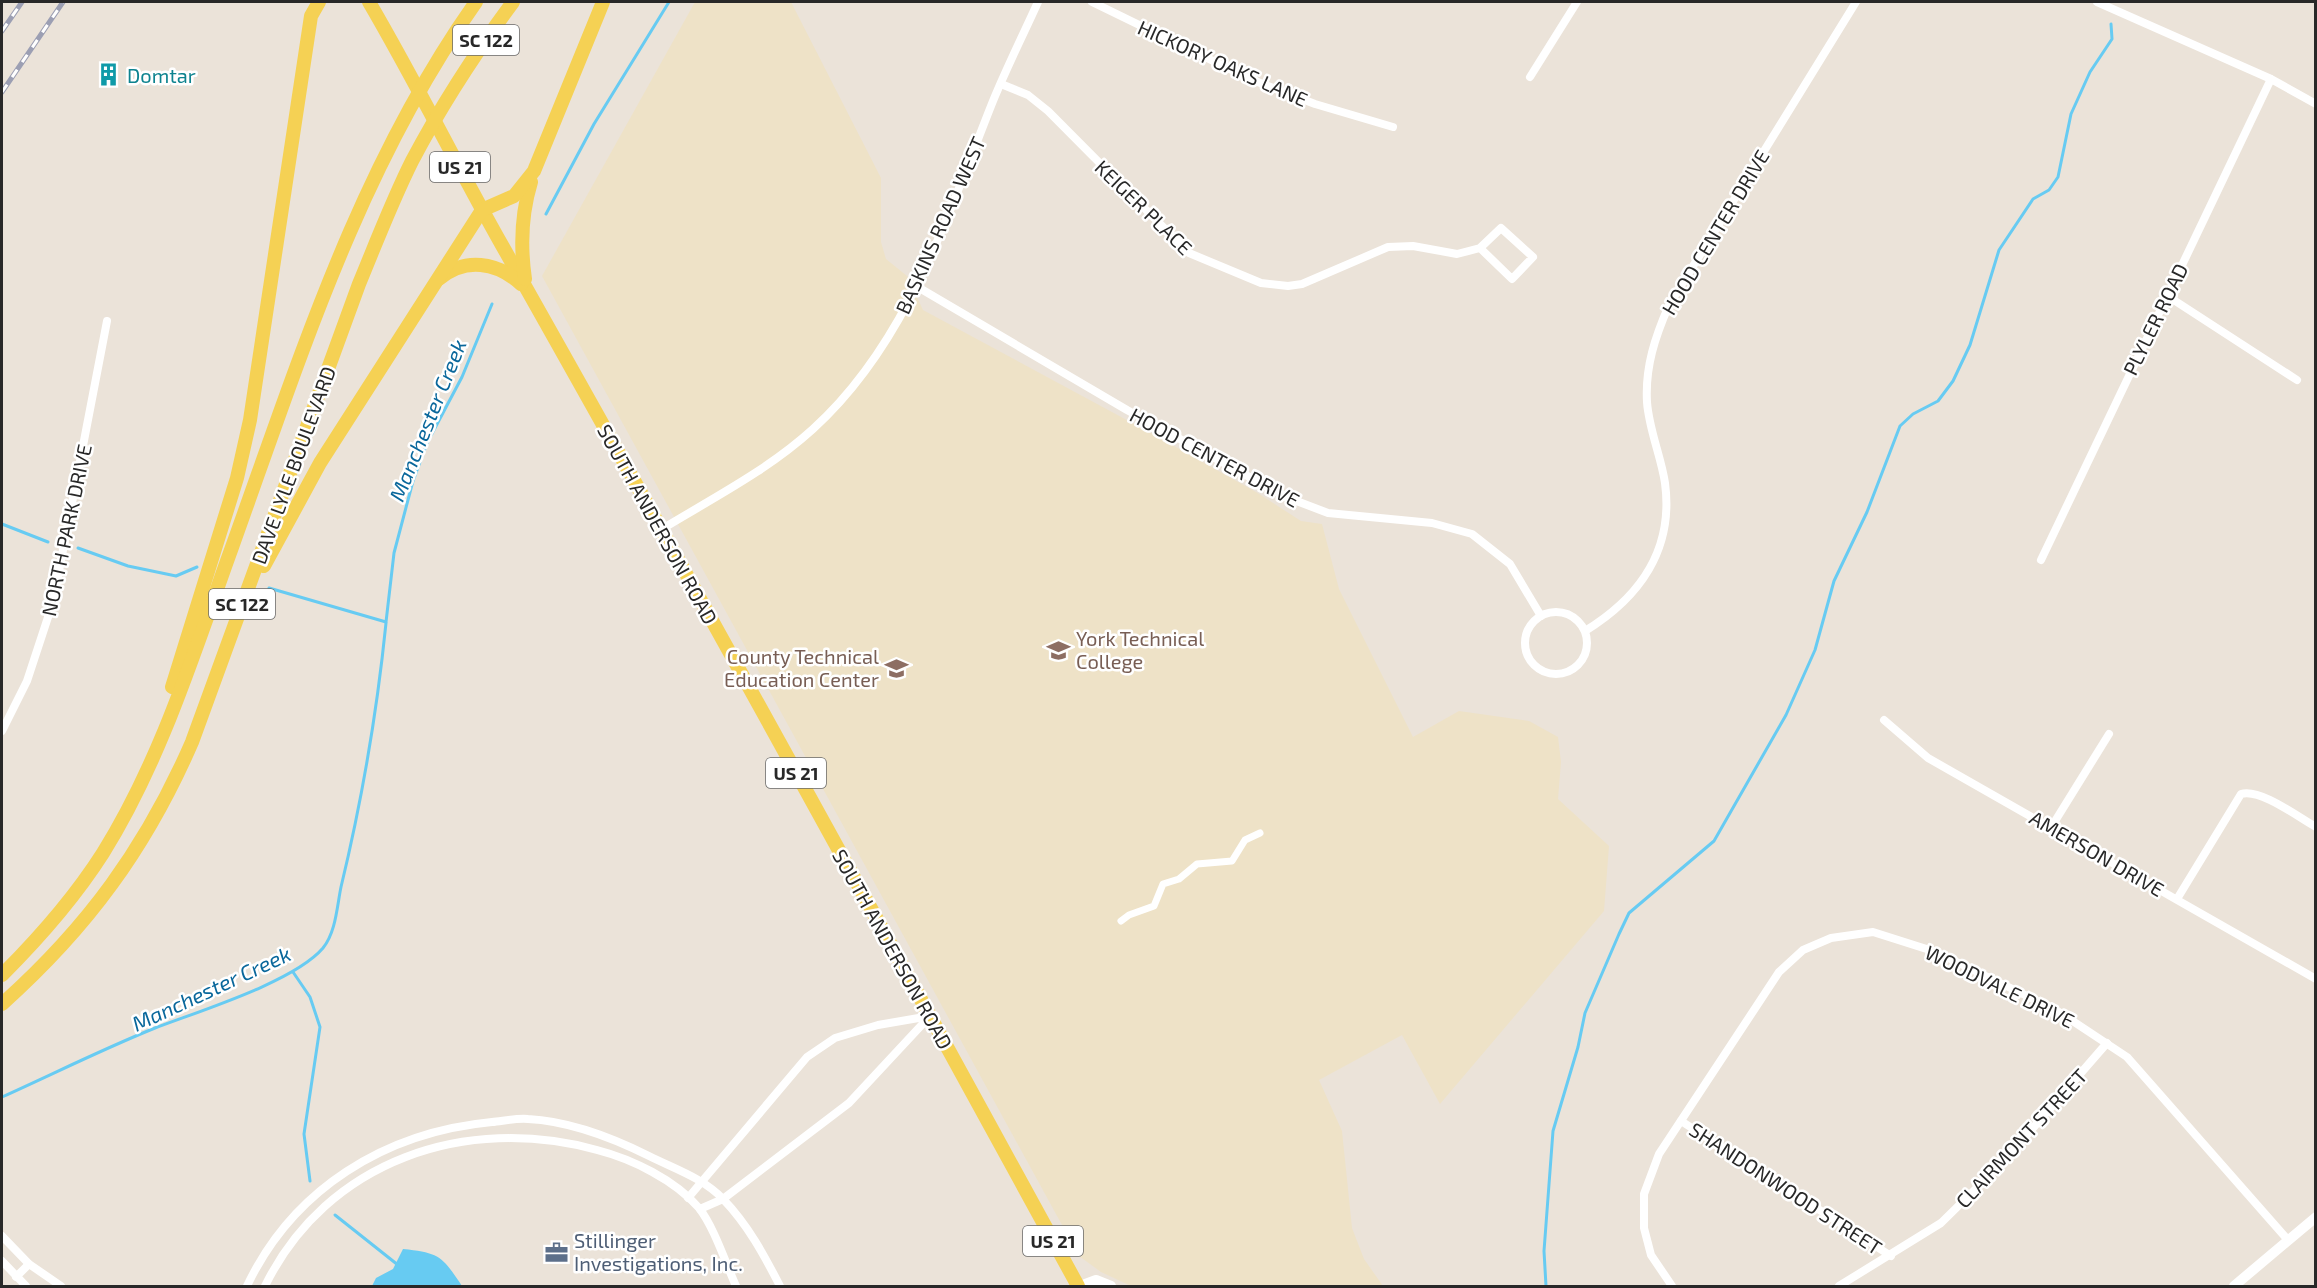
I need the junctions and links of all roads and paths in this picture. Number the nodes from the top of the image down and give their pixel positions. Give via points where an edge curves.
1 (314, 2) edge
2 (319, 2) edge
3 (369, 2) edge
4 (476, 2) edge
5 (513, 2) edge
6 (603, 2) edge
7 (1038, 2) edge
8 (1092, 2) edge
9 (1576, 2) edge
10 (1856, 2) edge
11 (2097, 2) edge
12 (311, 16) junction
13 (1530, 77) dead end
14 (2271, 79) junction
15 (1001, 84) junction
16 (2316, 104) edge
17 (1393, 126) dead end
18 (534, 171) junction
19 (482, 210) junction
20 (1480, 248) junction
21 (431, 286) junction
22 (916, 286) junction
23 (527, 290) junction
24 (2166, 295) junction
25 (106, 321) dead end
26 (2297, 380) dead end
27 (662, 530) junction
28 (2041, 560) dead end
29 (239, 613) junction
30 (1540, 616) junction
31 (1585, 631) junction
32 (1884, 720) dead end
33 (2, 731) edge
34 (2109, 734) dead end
35 (151, 758) junction
36 (2052, 826) junction
37 (2316, 827) edge
38 (1260, 833) dead end
39 (2177, 898) junction
40 (1121, 921) dead end
41 (2, 975) edge
42 (2316, 979) edge
43 (2, 1004) edge
44 (930, 1016) junction
45 (2107, 1042) junction
46 (1681, 1121) junction
47 (702, 1181) junction
48 (688, 1198) junction
49 (723, 1199) junction
50 (699, 1209) junction
51 (2316, 1217) edge
52 (2, 1236) edge
53 (2288, 1240) junction
54 (1891, 1256) junction
55 (2, 1261) edge
56 (29, 1264) junction
57 (16, 1277) junction
58 (26, 1287) edge
59 (61, 1287) edge
60 (247, 1287) edge
61 (265, 1287) edge
62 (736, 1287) edge
63 (780, 1287) edge
64 (1079, 1287) edge
65 (1111, 1287) edge
66 (1672, 1287) edge
67 (1839, 1287) edge
68 (2234, 1287) edge

1 - 12 main road
2 - 12 main road
3 - 19 main road, SOUTH ANDERSON ROAD / US 21
4 - 35 main road, DAVE LYLE BOULEVARD / SC 122 via 442,51 395,133 334,266
5 - 29 main road, DAVE LYLE BOULEVARD / SC 122 via 460,80 413,161 359,284
6 - 18 main road
7 - 15 street, BASKINS ROAD WEST
8 - 17 street, HICKORY OAKS LANE via 1250,79 1315,104
9 - 13 street
10 - 31 street, HOOD CENTER DRIVE via 1669,304 1651,350 1647,385 1650,420 1665,483 1664,530 1649,570 1635,592 1604,620
11 - 14 street
12 - 35 main road via 250,420 231,498
14 - 16 street
14 - 24 street, PLYLER ROAD
15 - 20 street, KEIGER PLACE via 1028,95 1048,111 1188,253 1260,283 1302,284 1395,246 1457,254
15 - 22 street, BASKINS ROAD WEST
18 - 19 main road via 514,196
18 - 23 main road via 522,217 521,248
19 - 21 main road
19 - 23 main road, SOUTH ANDERSON ROAD / US 21
20 - 20 street via 1512,279 1533,257 1501,228
21 - 23 main road via 451,270 474,263 500,270
21 - 29 main road via 320,463
22 - 27 street, BASKINS ROAD WEST via 867,369 814,428 757,472
22 - 30 street, HOOD CENTER DRIVE via 1127,410 1286,497 1328,513 1432,523 1472,534 1510,564
23 - 27 main road, SOUTH ANDERSON ROAD / US 21
24 - 26 street
24 - 28 street, PLYLER ROAD
25 - 33 street, NORTH PARK DRIVE via 53,602 27,681
27 - 44 main road, SOUTH ANDERSON ROAD / US 21
29 - 43 main road, DAVE LYLE BOULEVARD / SC 122 via 174,783 132,860 77,930
30 - 31 street via 1550,612 1571,615
30 - 31 street via 1527,631 1526,652 1530,661 1547,673 1558,674 1576,667 1587,650
32 - 36 street, AMERSON DRIVE via 1929,758
34 - 36 street
35 - 41 main road, DAVE LYLE BOULEVARD / SC 122 via 109,843 85,879
36 - 39 street, AMERSON DRIVE
37 - 39 street via 2262,796 2249,791 2241,794
38 - 40 street via 1245,840 1232,861 1197,864 1179,879 1163,884 1154,906
39 - 42 street, AMERSON DRIVE
44 - 47 street via 878,1024 835,1038 807,1057
44 - 49 street via 849,1103
44 - 64 main road, SOUTH ANDERSON ROAD / US 21
45 - 46 street, WOODVALE DRIVE via 2055,1010 1936,952 1873,932 1831,938 1803,950 1779,972
45 - 53 street, WOODVALE DRIVE via 2127,1057
45 - 54 street, CLAIRMONT STREET via 2006,1159 1941,1223
46 - 54 street, SHANDONWOOD STREET
46 - 66 street, WOODVALE DRIVE via 1659,1154 1644,1194 1644,1228 1651,1255
47 - 48 street
47 - 49 street
47 - 60 street via 618,1141 564,1125 528,1119 465,1125 406,1139 335,1178 274,1240
48 - 50 street
48 - 61 street via 619,1156 567,1142 530,1137 468,1139 412,1154 346,1189 318,1212
49 - 50 street
49 - 63 street via 759,1244
50 - 62 street
51 - 53 street
52 - 56 street
53 - 68 street
54 - 67 street, CLAIRMONT STREET
55 - 57 street
56 - 57 street
56 - 59 street
57 - 58 street
64 - 65 street via 1096,1280

